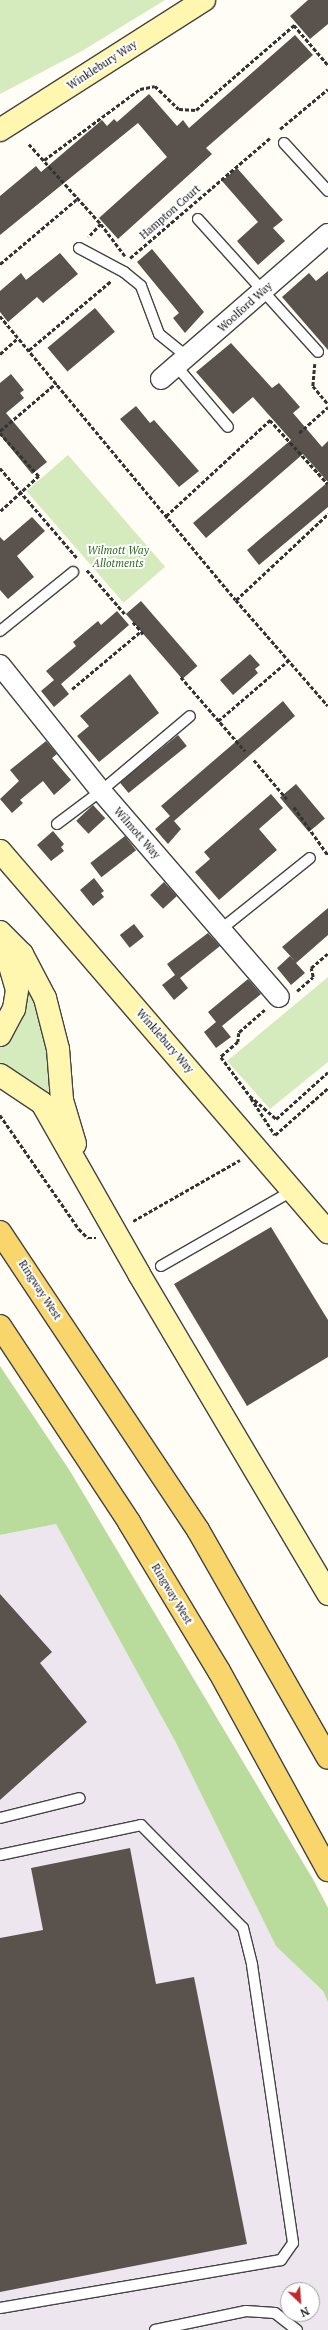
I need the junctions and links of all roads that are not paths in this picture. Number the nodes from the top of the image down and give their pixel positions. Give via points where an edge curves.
1 (204, 0) edge
2 (0, 130) edge
3 (284, 143) dead end
4 (328, 191) edge
5 (198, 219) dead end
6 (328, 234) edge
7 (79, 248) road end
8 (262, 291) junction
9 (317, 351) road end
10 (183, 363) junction
11 (161, 379) dead end
12 (228, 428) dead end
13 (72, 572) dead end
14 (0, 631) edge
15 (0, 665) edge
16 (190, 716) dead end
17 (101, 791) junction
18 (57, 824) dead end
19 (0, 851) edge
20 (310, 858) dead end
21 (220, 930) junction
22 (0, 932) edge
23 (277, 1000) road end
24 (0, 1035) edge
25 (0, 1075) edge
26 (88, 1187) junction
27 (292, 1190) junction
28 (0, 1232) edge
29 (328, 1232) edge
30 (161, 1266) dead end
31 (0, 1326) edge
32 (328, 1594) edge
33 (328, 1758) edge
34 (80, 1798) dead end
35 (0, 1818) edge
36 (0, 1855) edge
37 (328, 1870) edge
38 (0, 2308) edge
39 (155, 2330) edge
40 (297, 2330) edge

1 - 2 street, Winklebury Way
3 - 4 lane
5 - 8 lane
6 - 8 street, Woolford Way
7 - 10 lane via 124,272 141,286 159,334
8 - 9 lane
8 - 10 street, Woolford Way
10 - 11 street, Woolford Way
10 - 12 lane
13 - 14 lane
15 - 17 street, Wilmott Way
16 - 17 lane
17 - 18 lane
17 - 21 street, Wilmott Way
19 - 27 street, Winklebury Way
20 - 21 lane
21 - 23 street, Wilmott Way
22 - 24 street via 17,990 14,1009
22 - 26 street via 22,954 45,998 58,1049 62,1100
25 - 26 street via 42,1103
26 - 32 street
27 - 29 street, Winklebury Way
27 - 30 lane
28 - 33 main road, Ringway West via 198,1530
31 - 37 main road, Ringway West via 120,1510 214,1664
34 - 35 lane
36 - 38 lane via 141,1825 243,1928 252,1965 293,2243 281,2260
39 - 40 lane via 246,2311 275,2314

